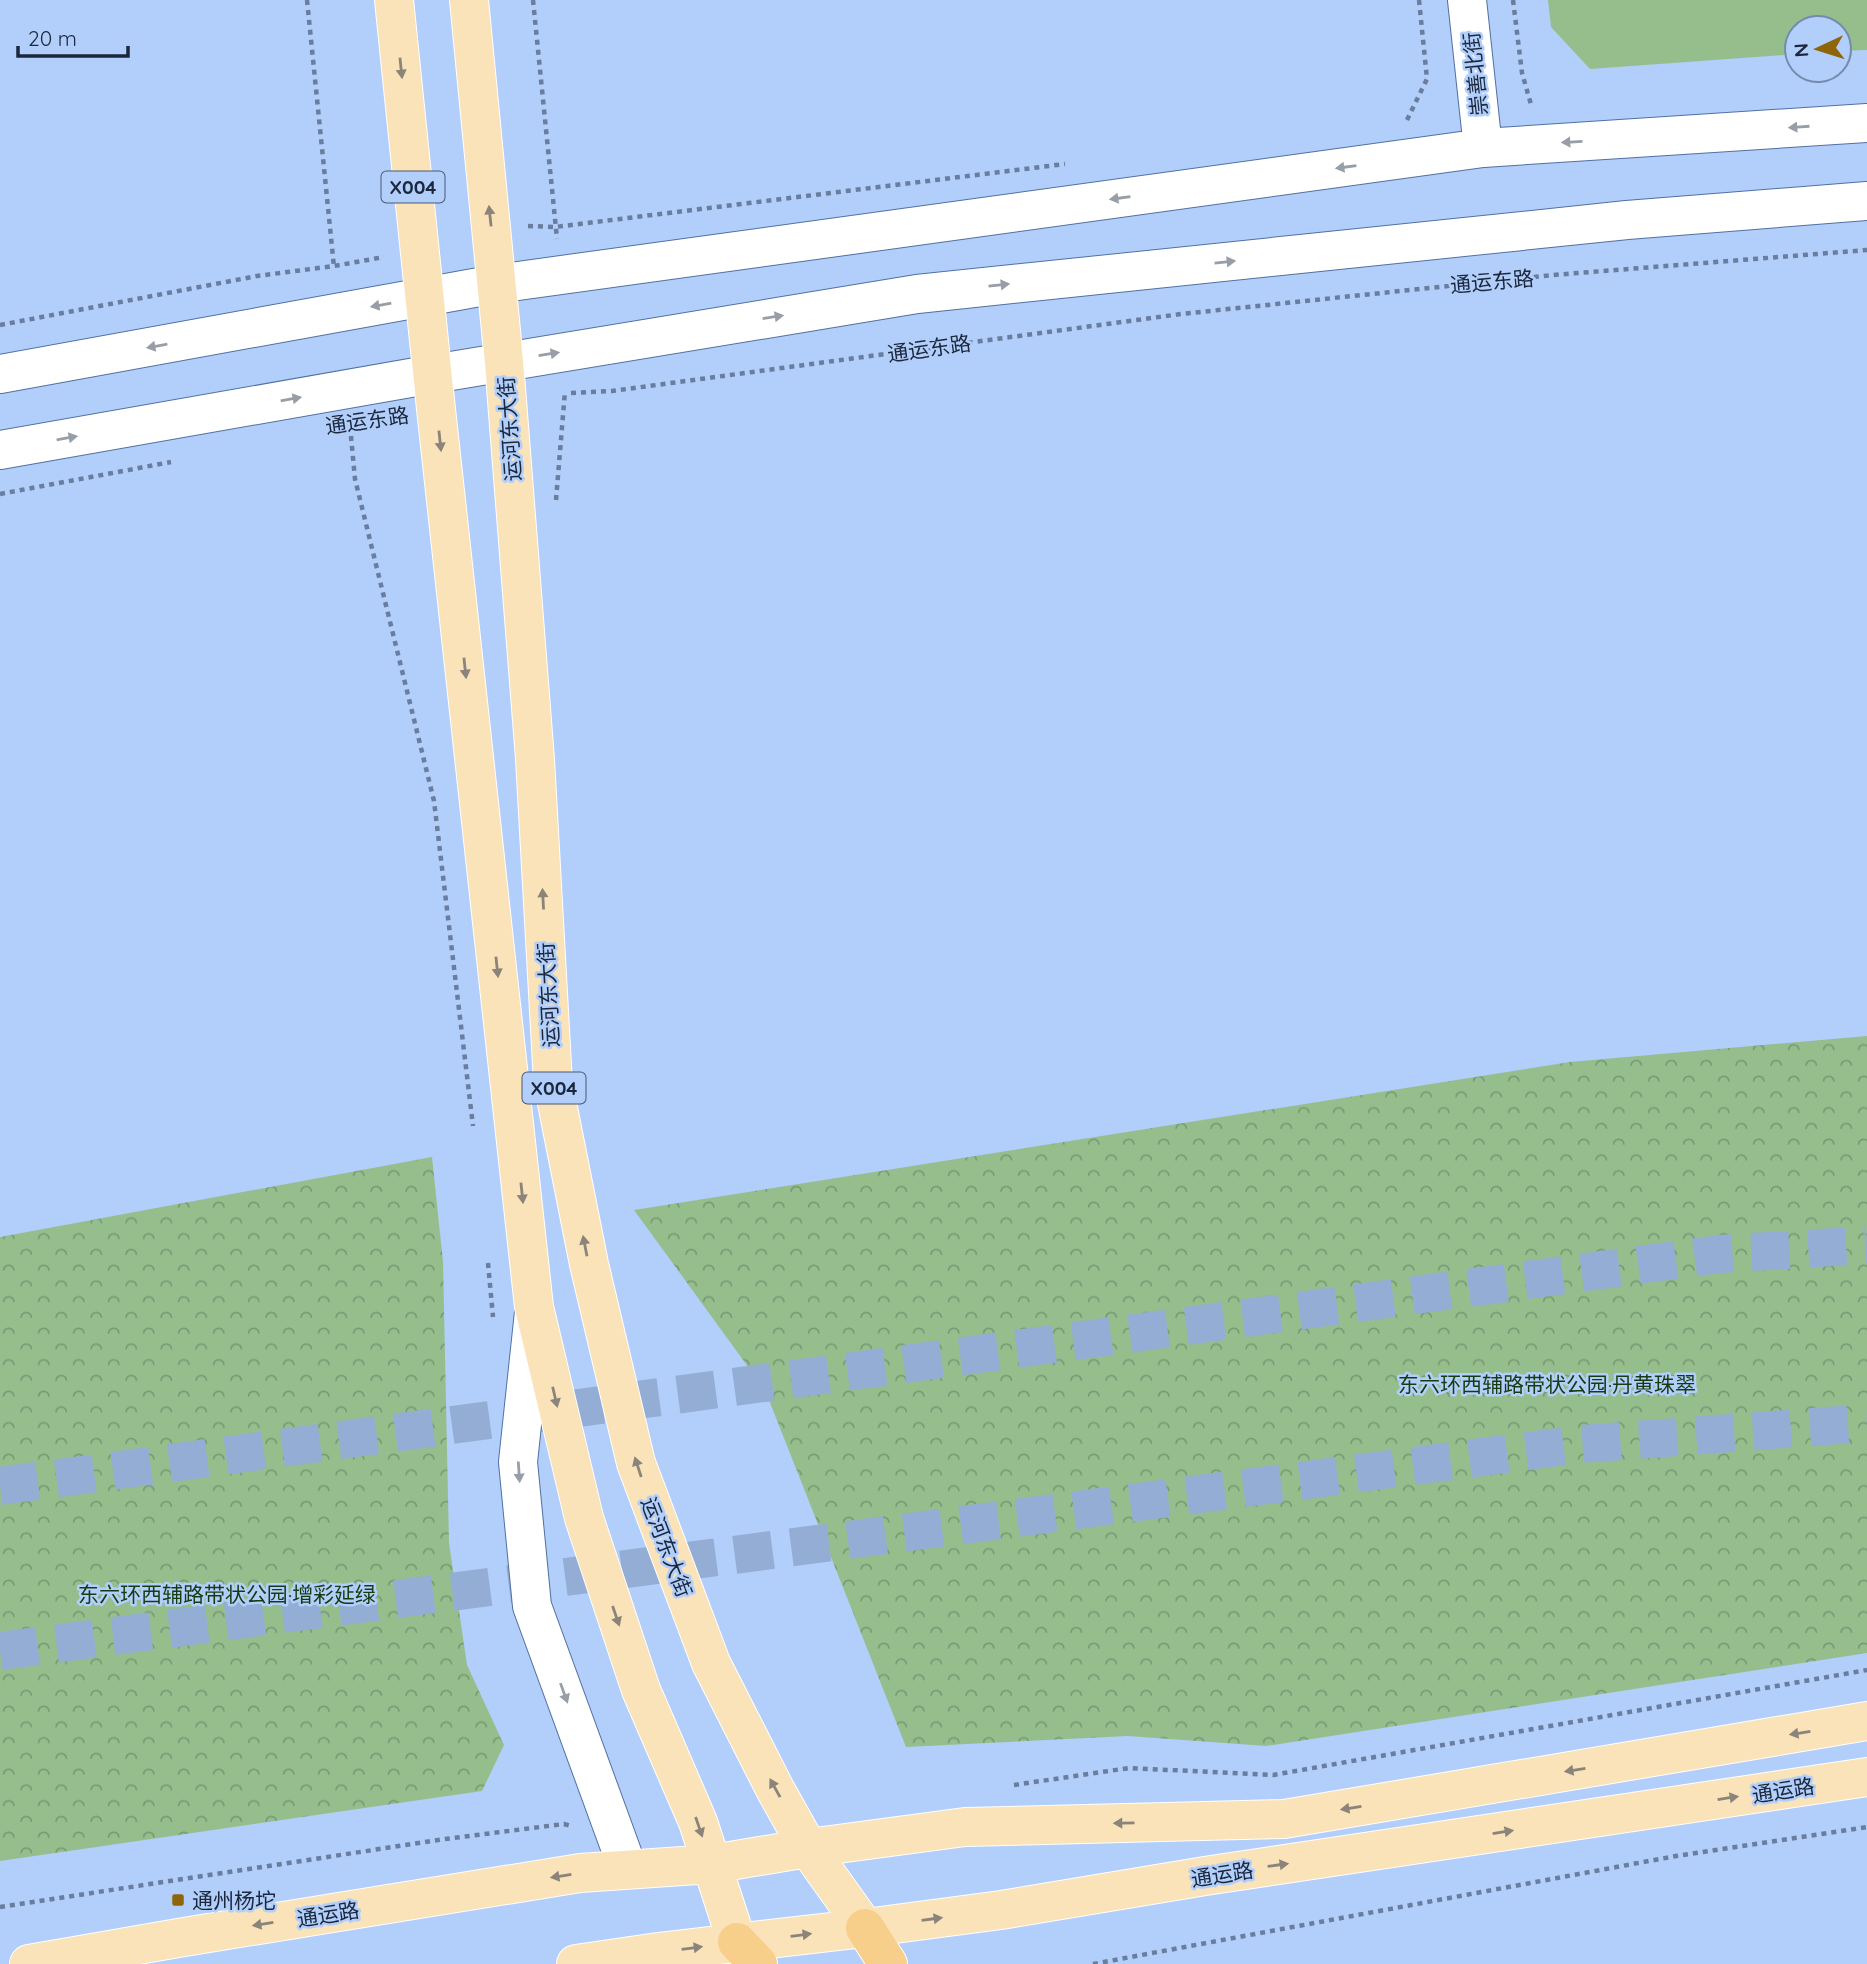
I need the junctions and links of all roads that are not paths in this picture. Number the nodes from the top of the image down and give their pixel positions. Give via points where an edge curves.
1 (394, 0) edge
2 (469, 0) edge
3 (1467, 0) edge
4 (1867, 123) edge
5 (1483, 148) junction
6 (1867, 201) edge
7 (496, 284) junction
8 (426, 297) junction
9 (433, 373) junction
10 (0, 374) edge
11 (505, 380) junction
12 (0, 450) edge
13 (534, 1307) junction
14 (1867, 1721) edge
15 (1867, 1777) edge
16 (808, 1848) junction
17 (712, 1864) junction
18 (628, 1869) junction
19 (865, 1928) junction
20 (744, 1957) edge
21 (29, 1964) edge
22 (576, 1964) edge
23 (888, 1964) edge

1 -> 8 main road, X004
7 -> 2 main road, 运河东大街 / X004
3 - 5 main road, 崇善北街
4 -> 5 main road
5 -> 7 main road
11 -> 6 main road, 通运东路 via 917,294 1627,220
7 - 8 main road
7 - 11 main road, 运河东大街 / X004
8 - 9 main road, X004
8 -> 10 main road
9 - 11 main road, 通运东路
12 -> 9 main road, 通运东路
9 -> 13 main road, X004
16 -> 11 main road, 运河东大街 / X004 via 711,1663 636,1463 589,1264 553,1083 535,760
13 -> 17 main road, X004 via 584,1518 641,1690
13 -> 18 main road via 517,1462 532,1606
14 -> 16 main road via 1284,1819 965,1827
19 -> 15 main road, 通运路
16 - 17 main road
16 - 19 main road, 运河东大街 / X004
17 - 18 main road, 通运路
17 - 20 main road, X004
18 -> 21 main road, 通运路 via 580,1873
20 -> 19 main road, 通运路
19 - 23 highway
22 -> 20 main road, 通运路

